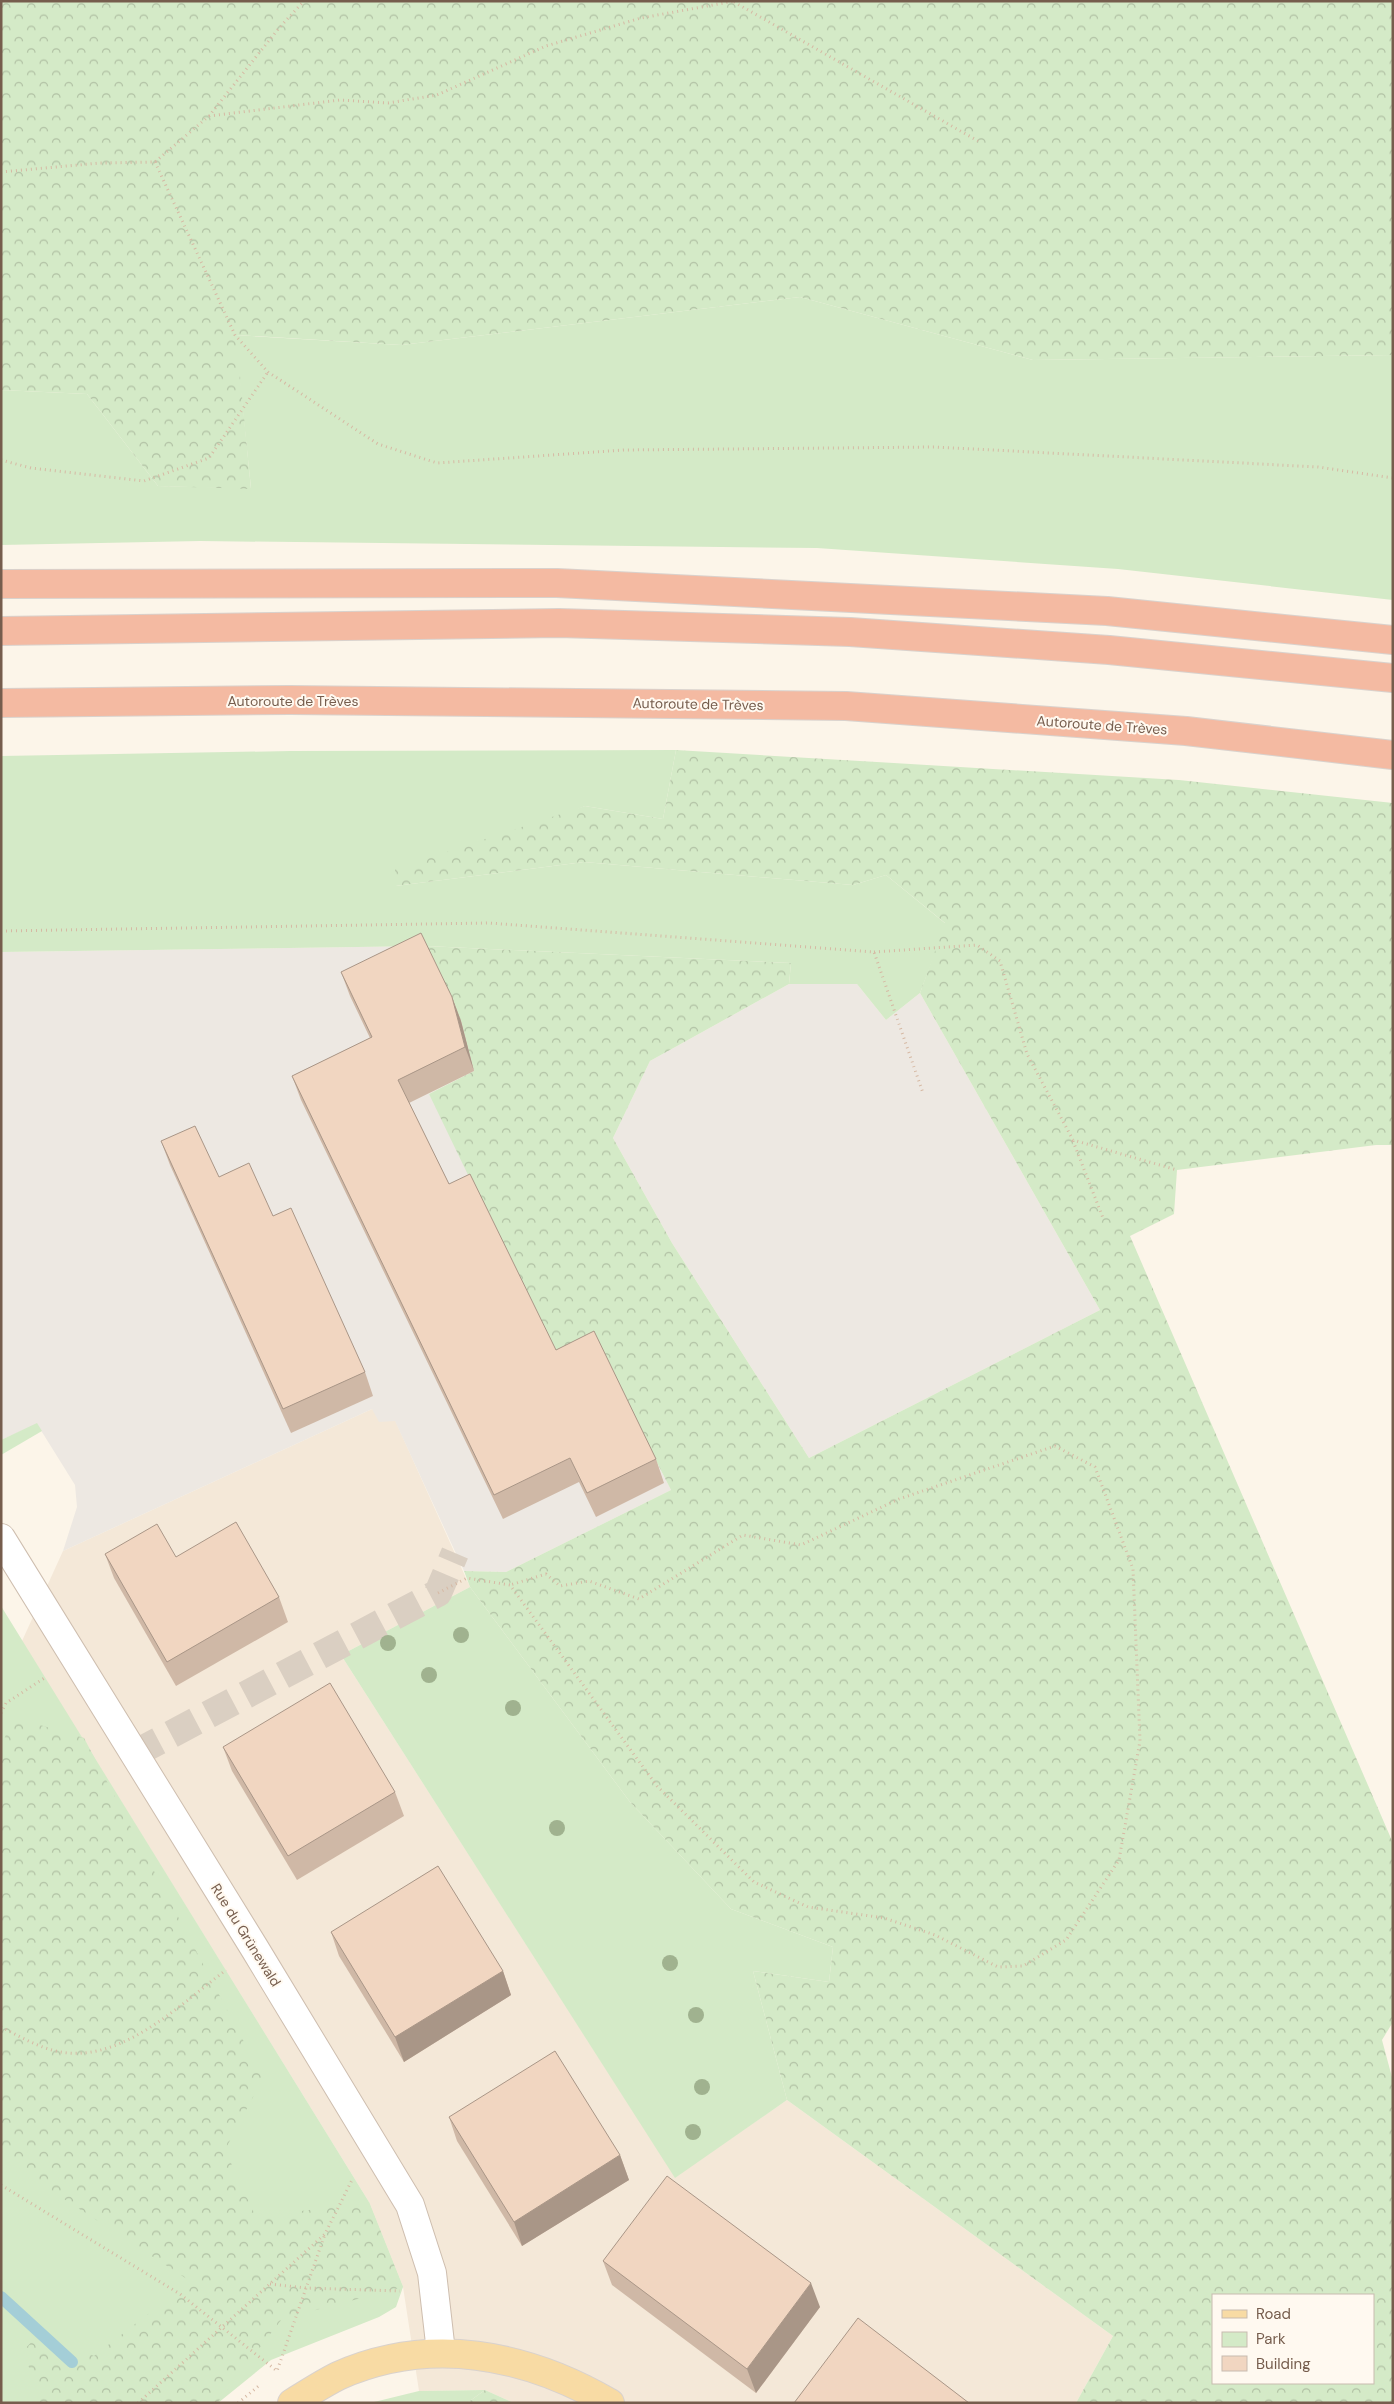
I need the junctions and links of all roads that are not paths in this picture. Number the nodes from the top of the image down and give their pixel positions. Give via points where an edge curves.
1 (1, 584) edge
2 (1, 631) edge
3 (1393, 640) edge
4 (1393, 678) edge
5 (1, 703) edge
6 (1393, 755) edge
7 (1, 1538) edge
8 (441, 2352) junction
9 (292, 2403) edge
10 (610, 2403) edge

1 - 3 highway via 558,583 1106,610
2 - 4 highway via 559,623 850,632 1109,650
5 - 6 highway, Autoroute de Trèves via 290,700 846,706 1186,731
7 - 8 street, Rue du Grünewald via 410,2205 432,2273
8 - 9 main road via 389,2360 338,2376
8 - 10 main road via 489,2356 538,2368 581,2386

